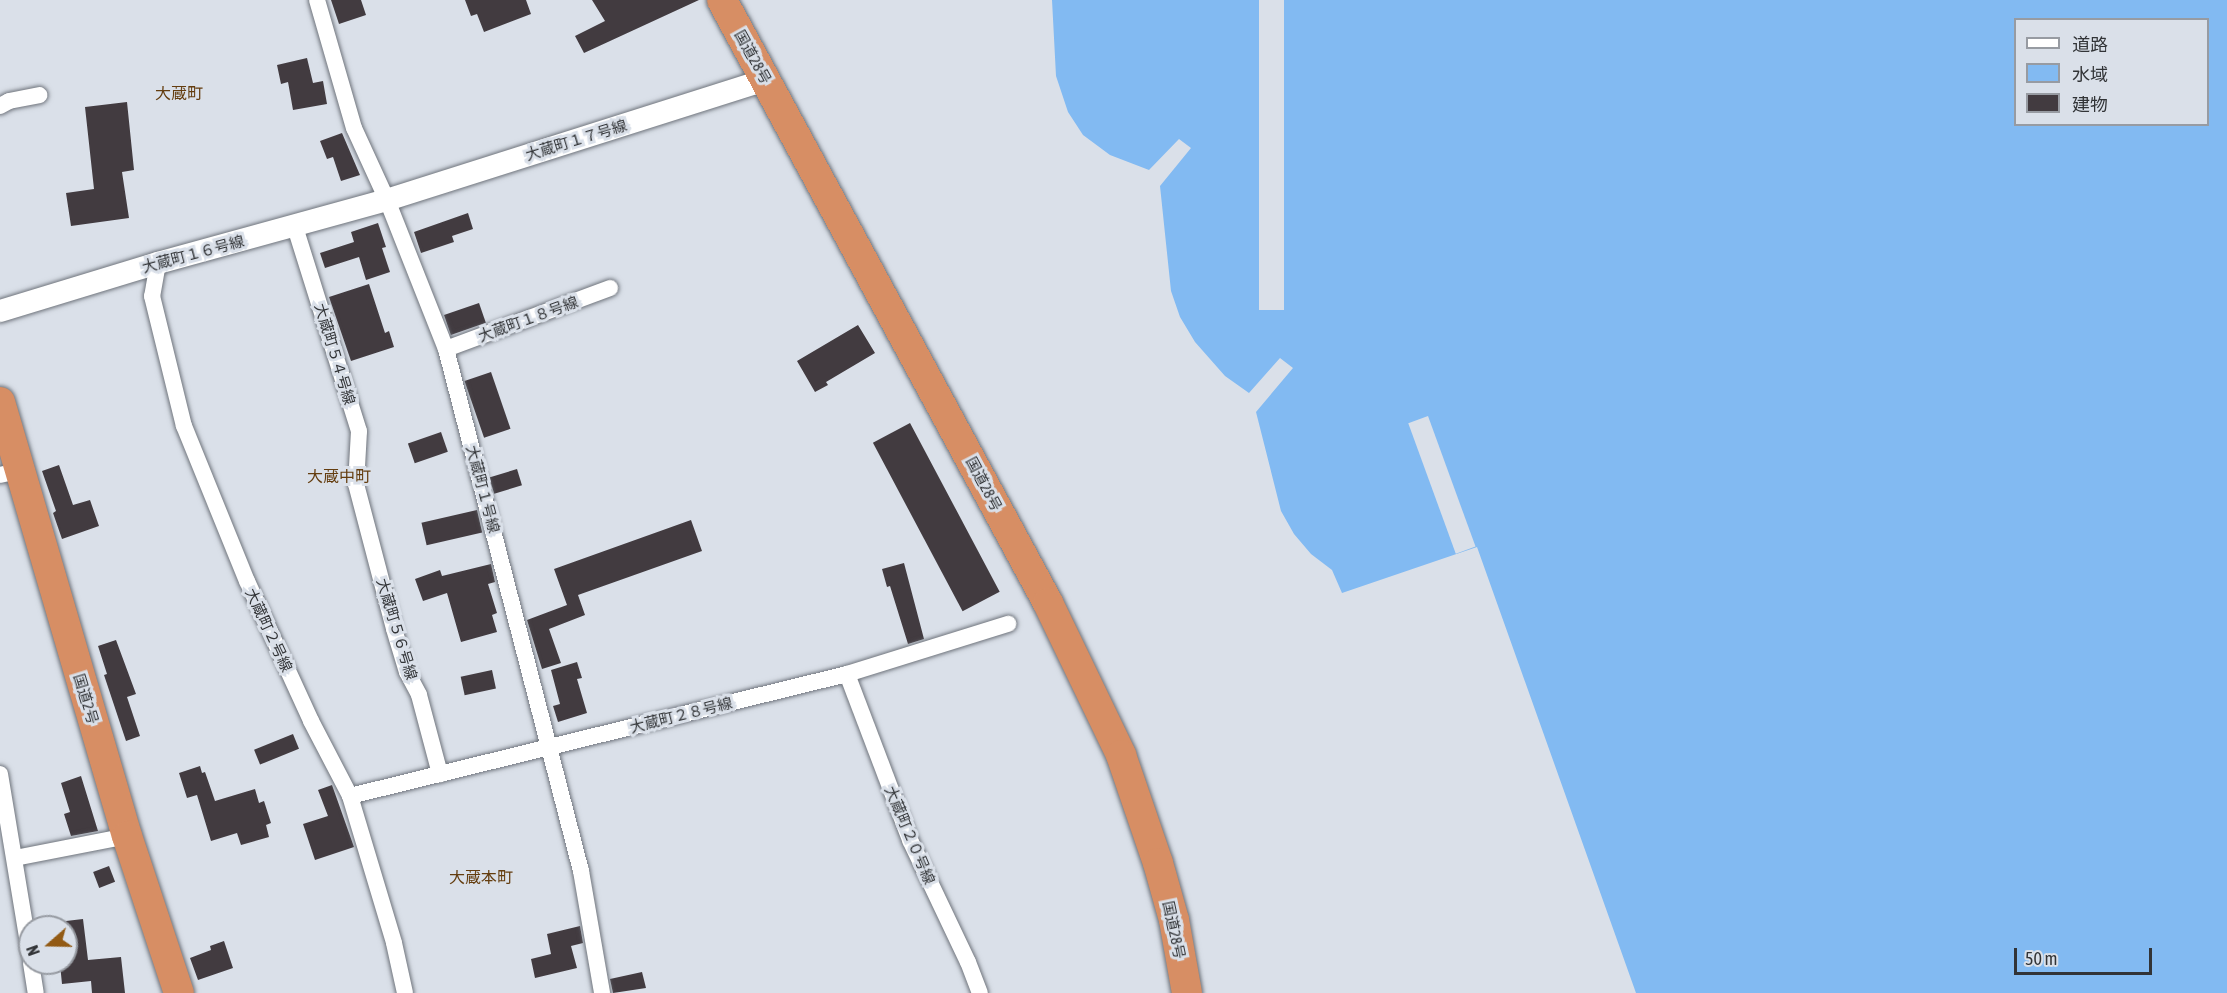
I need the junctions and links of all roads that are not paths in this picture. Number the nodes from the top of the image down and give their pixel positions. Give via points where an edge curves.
1 (317, 0) edge
2 (722, 0) edge
3 (766, 80) junction
4 (39, 95) dead end
5 (0, 106) edge
6 (387, 200) junction
7 (295, 227) junction
8 (158, 263) junction
9 (610, 288) dead end
10 (0, 311) edge
11 (446, 350) junction
12 (0, 402) edge
13 (9, 473) edge
14 (356, 484) joint
15 (1008, 624) dead end
16 (847, 674) junction
17 (551, 746) junction
18 (0, 774) edge
19 (440, 774) junction
20 (351, 796) junction
21 (127, 836) junction
22 (15, 858) junction
23 (24, 915) edge
24 (33, 975) edge
25 (36, 993) edge
26 (179, 993) edge
27 (405, 993) edge
28 (602, 993) edge
29 (980, 993) edge
30 (1187, 993) edge

1 - 6 street, 大蔵町１号線 via 354,129
2 - 3 highway, 国道28号
3 - 6 street, 大蔵町１７号線
3 - 30 highway, 国道28号 via 1048,603 1121,754 1174,920
4 - 5 street
6 - 7 street, 大蔵町１６号線
6 - 11 street, 大蔵町１号線
7 - 8 street, 大蔵町１６号線
7 - 14 street, 大蔵町５４号線 via 359,431
8 - 10 street, 大蔵町１６号線
8 - 20 street, 大蔵町２号線 via 152,296 184,426 248,585 311,721
9 - 11 street, 大蔵町１８号線
11 - 17 street, 大蔵町１号線
12 - 13 highway, 国道2号
13 - 21 highway, 国道2号
14 - 19 street, 大蔵町５６号線 via 397,640 419,695
15 - 16 street, 大蔵町２８号線
16 - 17 street, 大蔵町２８号線
16 - 29 street, 大蔵町２０号線 via 910,840
17 - 19 street, 大蔵町２８号線
17 - 28 street, 大蔵町１号線 via 581,871
18 - 22 street
19 - 20 street, 大蔵町２８号線
20 - 27 street, 大蔵町２号線
21 - 22 street
21 - 26 highway, 国道2号
22 - 23 street
24 - 25 street

